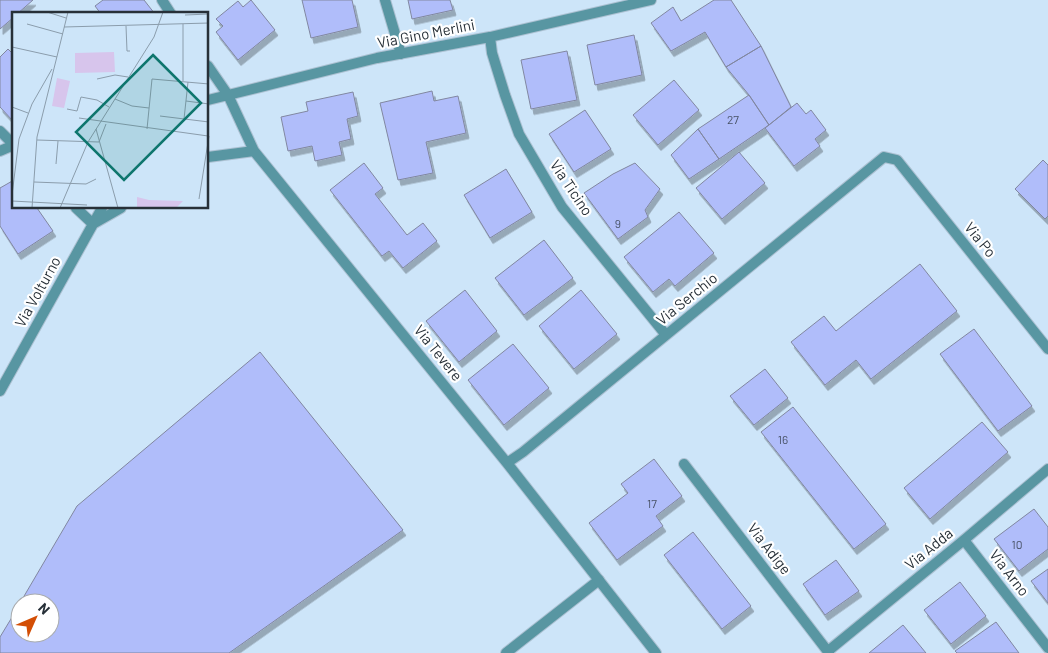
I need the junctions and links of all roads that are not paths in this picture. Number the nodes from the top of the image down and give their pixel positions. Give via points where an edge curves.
1 (162, 0) edge
2 (385, 0) edge
3 (651, 0) edge
4 (170, 12) edge
5 (490, 37) junction
6 (401, 54) junction
7 (209, 67) edge
8 (228, 95) junction
9 (209, 100) edge
10 (0, 131) edge
11 (12, 143) edge
12 (12, 146) edge
13 (0, 151) edge
14 (254, 151) junction
15 (209, 156) edge
16 (884, 156) joint
17 (77, 209) edge
18 (101, 209) edge
19 (119, 209) edge
20 (93, 224) junction
21 (666, 335) junction
22 (1048, 349) edge
23 (0, 391) edge
24 (507, 463) junction
25 (684, 464) dead end
26 (1048, 469) edge
27 (964, 540) junction
28 (599, 580) junction
29 (1048, 648) edge
30 (828, 652) edge
31 (506, 653) edge
32 (656, 653) edge

1 - 4 street
2 - 6 street
3 - 5 street, Via Gino Merlini
5 - 6 street, Via Gino Merlini
5 - 21 street, Via Ticino via 492,54 519,134 562,207
6 - 8 street, Via Gino Merlini
7 - 8 street, Via Tevere
8 - 9 street, Via Gino Merlini
8 - 14 street, Via Tevere
10 - 11 street
12 - 13 street
14 - 15 street
14 - 24 street, Via Tevere
16 - 21 street, Via Serchio
16 - 22 street, Via Po via 897,160
17 - 20 street
18 - 20 street, Via Volturno
19 - 20 street
20 - 23 street, Via Volturno
21 - 24 street, Via Serchio
24 - 28 street, Via Tevere
25 - 30 street, Via Adige
26 - 27 street, Via Adda
27 - 29 street, Via Arno
27 - 30 street, Via Adda
28 - 31 street
28 - 32 street, Via Tevere

